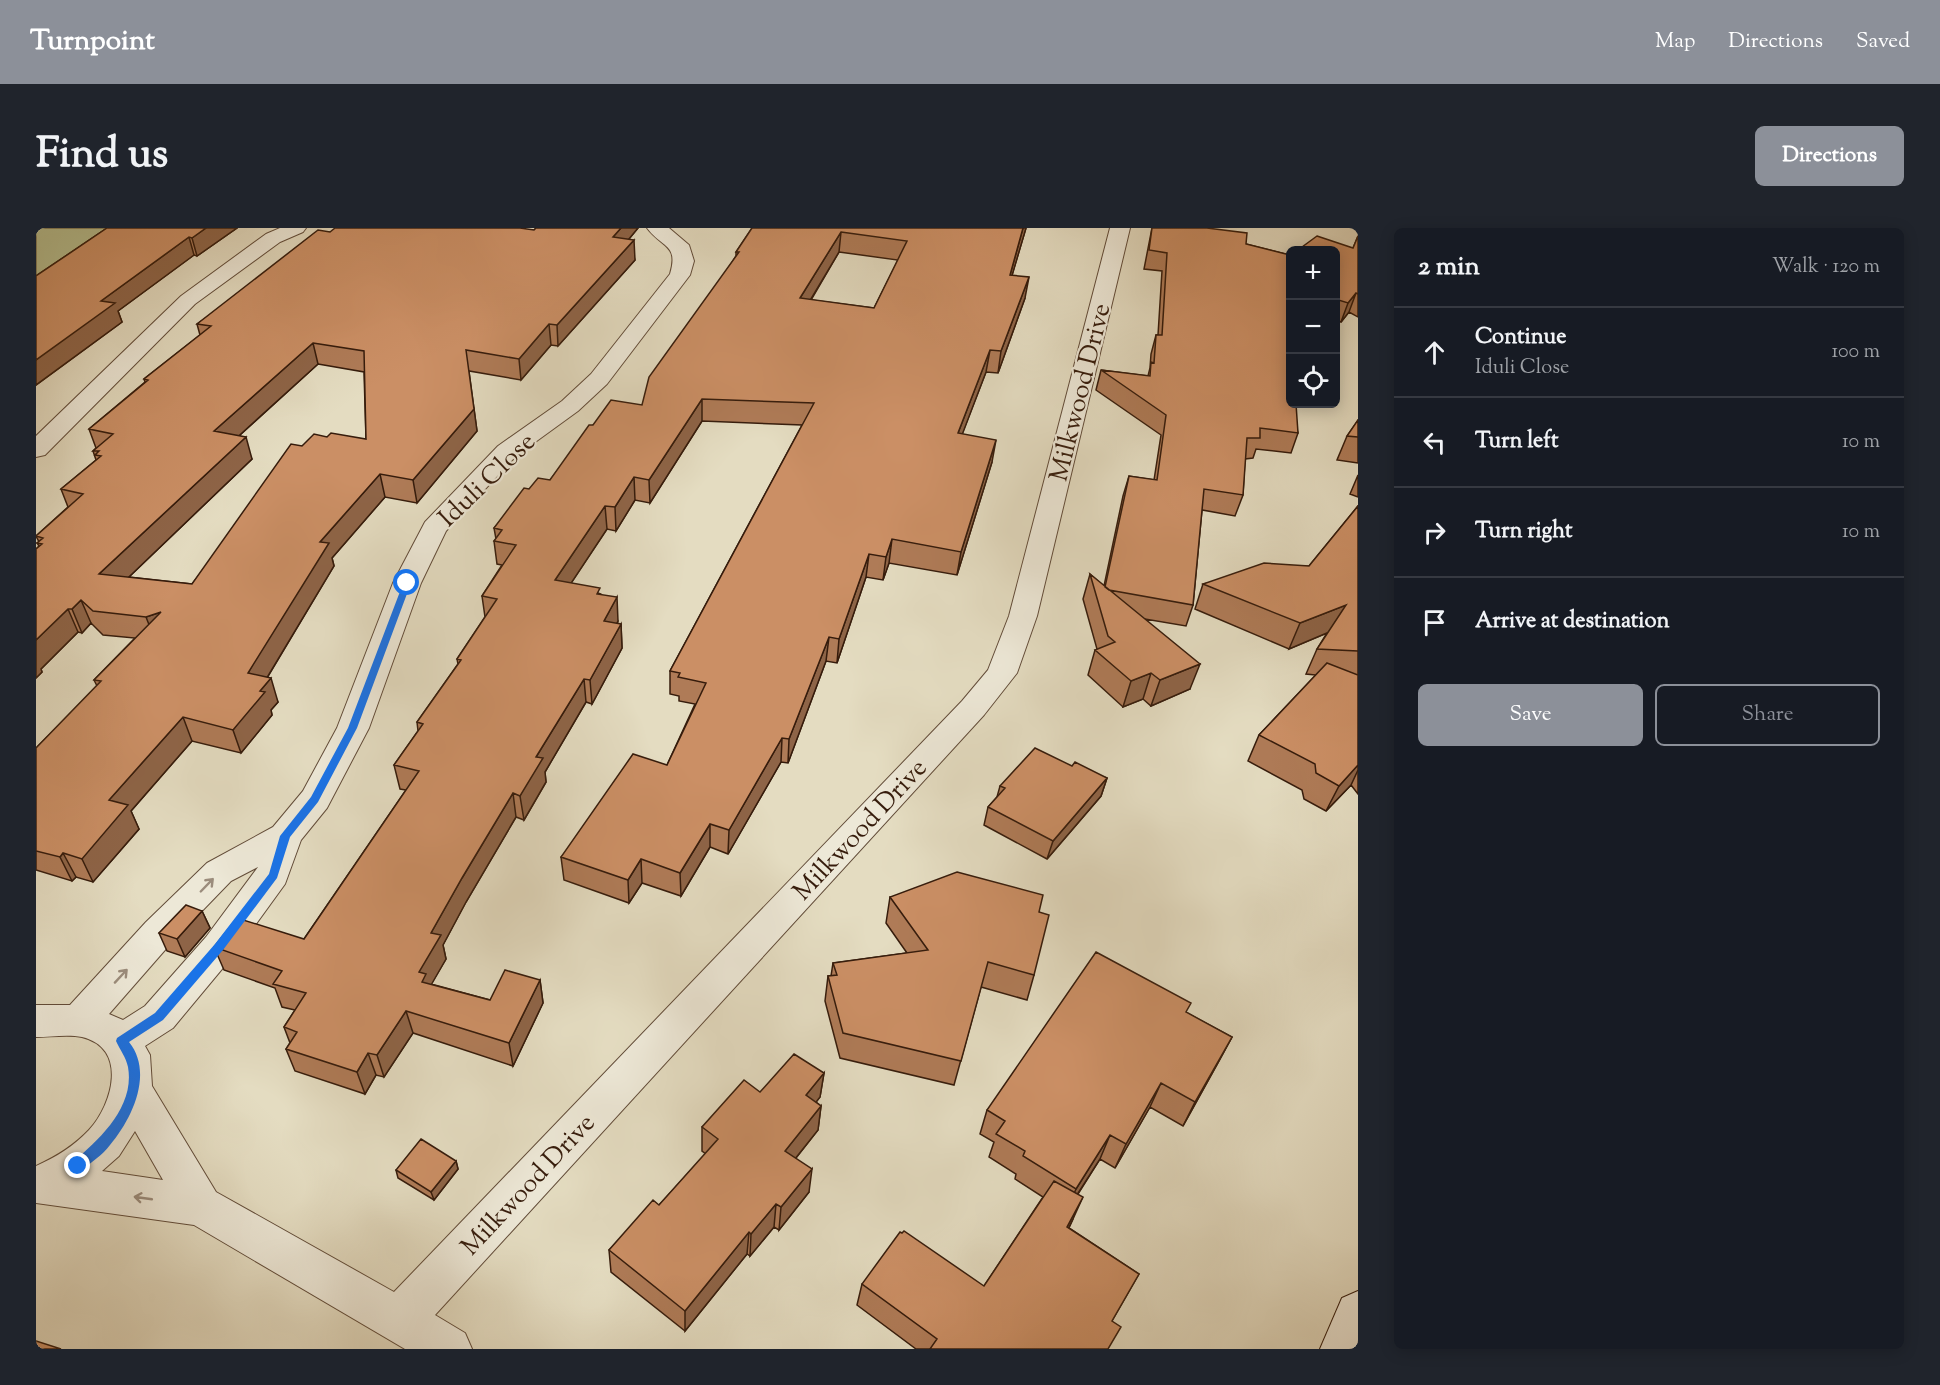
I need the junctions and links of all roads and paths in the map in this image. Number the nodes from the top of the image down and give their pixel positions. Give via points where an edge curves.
1 (296, 228) edge
2 (657, 228) edge
3 (1120, 228) edge
4 (36, 450) edge
5 (285, 836) junction
6 (81, 1019) junction
7 (36, 1020) edge
8 (122, 1041) junction
9 (133, 1091) junction
10 (41, 1185) edge
11 (201, 1206) junction
12 (1358, 1314) edge
13 (399, 1320) junction
14 (449, 1349) edge
15 (1343, 1349) edge

1 - 4 street via 273,238 188,300
2 - 5 street, Iduli Close via 682,249 680,275 599,379 570,406 507,451 434,528 407,583 353,728 315,799
3 - 13 street, Milkwood Drive via 1023,616 1002,673
6 -> 5 street, Iduli Close via 219,872
5 - 8 street, Iduli Close via 273,875 219,947 159,1017
6 - 7 street
6 - 8 street via 100,1024
8 - 9 street via 134,1069
9 - 10 street via 123,1118 105,1143 78,1166
9 - 11 street
11 -> 10 street
11 - 13 street
12 - 15 street
13 - 14 street

